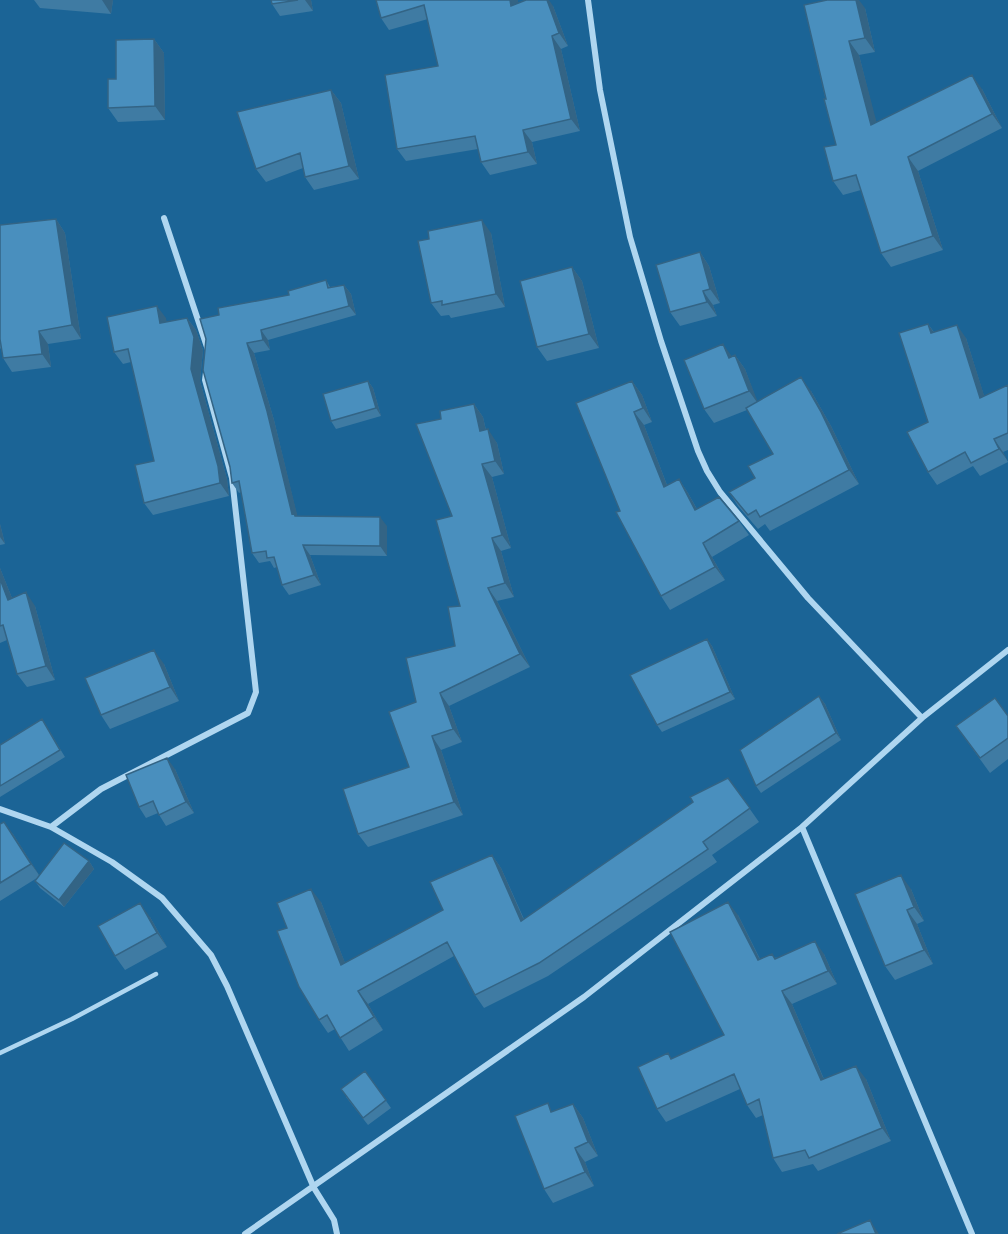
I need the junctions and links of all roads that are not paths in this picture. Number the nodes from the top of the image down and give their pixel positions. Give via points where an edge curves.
1 (588, 0) edge
2 (164, 218) dead end
3 (1008, 650) edge
4 (922, 718) junction
5 (0, 809) edge
6 (51, 827) junction
7 (802, 827) junction
8 (156, 974) dead end
9 (0, 1053) edge
10 (314, 1188) junction
11 (245, 1234) edge
12 (338, 1234) edge
13 (972, 1234) edge

1 - 4 street via 600,90 630,237 661,341 707,471 808,598
2 - 6 street via 208,349 206,380 232,478 256,692 248,713 101,789
3 - 4 street
4 - 7 street
5 - 6 street
6 - 10 street via 112,862 162,898 211,955
7 - 10 street via 584,997
7 - 13 street
8 - 9 lane
10 - 11 street
10 - 12 street

